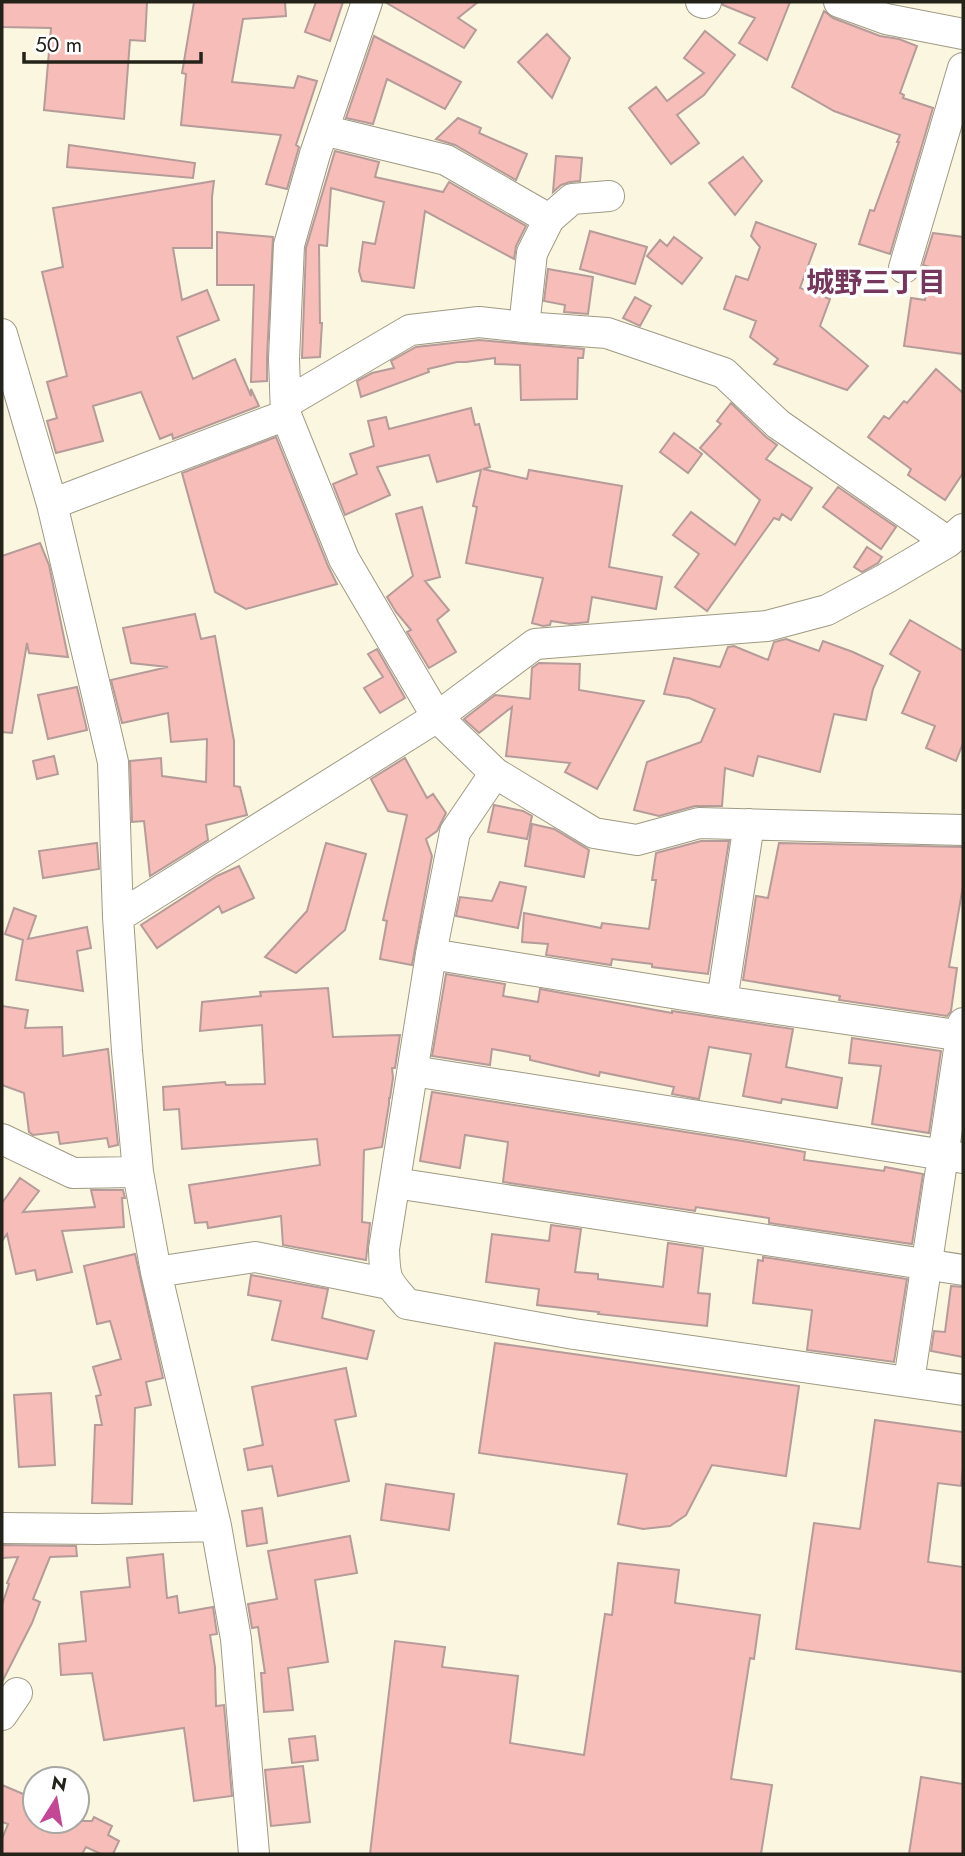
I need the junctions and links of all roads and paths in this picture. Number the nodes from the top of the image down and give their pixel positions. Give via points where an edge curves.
1 (367, 2) edge
2 (839, 2) edge
3 (963, 34) edge
4 (963, 68) edge
5 (323, 130) junction
6 (609, 196) dead end
7 (549, 219) junction
8 (904, 268) dead end
9 (524, 327) junction
10 (4, 347) edge
11 (286, 409) junction
12 (52, 504) junction
13 (956, 536) edge
14 (437, 716) junction
15 (495, 773) junction
16 (749, 824) junction
17 (963, 830) edge
18 (118, 917) junction
19 (431, 954) junction
20 (722, 1001) junction
21 (963, 1032) edge
22 (413, 1071) junction
23 (2, 1139) edge
24 (953, 1156) edge
25 (138, 1172) junction
26 (395, 1183) junction
27 (926, 1264) junction
28 (963, 1269) edge
29 (156, 1272) junction
30 (389, 1284) junction
31 (909, 1381) junction
32 (963, 1390) edge
33 (216, 1526) junction
34 (2, 1528) edge
35 (254, 1854) edge

1 - 5 street
2 - 3 street via 886,19
4 - 8 street
5 - 7 street via 446,160
5 - 11 street via 289,245
6 - 7 street via 572,199
7 - 9 street via 532,253
9 - 11 street via 479,322 410,330
9 - 13 street via 607,333 724,373 778,424
10 - 12 street
11 - 12 street
11 - 14 street via 344,559
12 - 18 street via 113,762
13 - 14 street via 827,610 767,626 535,643
14 - 15 street
14 - 18 street
15 - 16 street via 594,833 638,840 699,822
15 - 19 street via 455,832
16 - 17 street
16 - 20 street
18 - 25 street
19 - 20 street
19 - 22 street
20 - 21 street
21 - 24 street
22 - 24 street
22 - 26 street
23 - 25 street via 73,1173
24 - 27 street
25 - 29 street
26 - 27 street
26 - 30 street via 384,1249
27 - 28 street
27 - 31 street
29 - 30 street via 254,1257
29 - 33 street
30 - 31 street via 407,1304 574,1334
31 - 32 street
33 - 34 street
33 - 35 street via 236,1639

